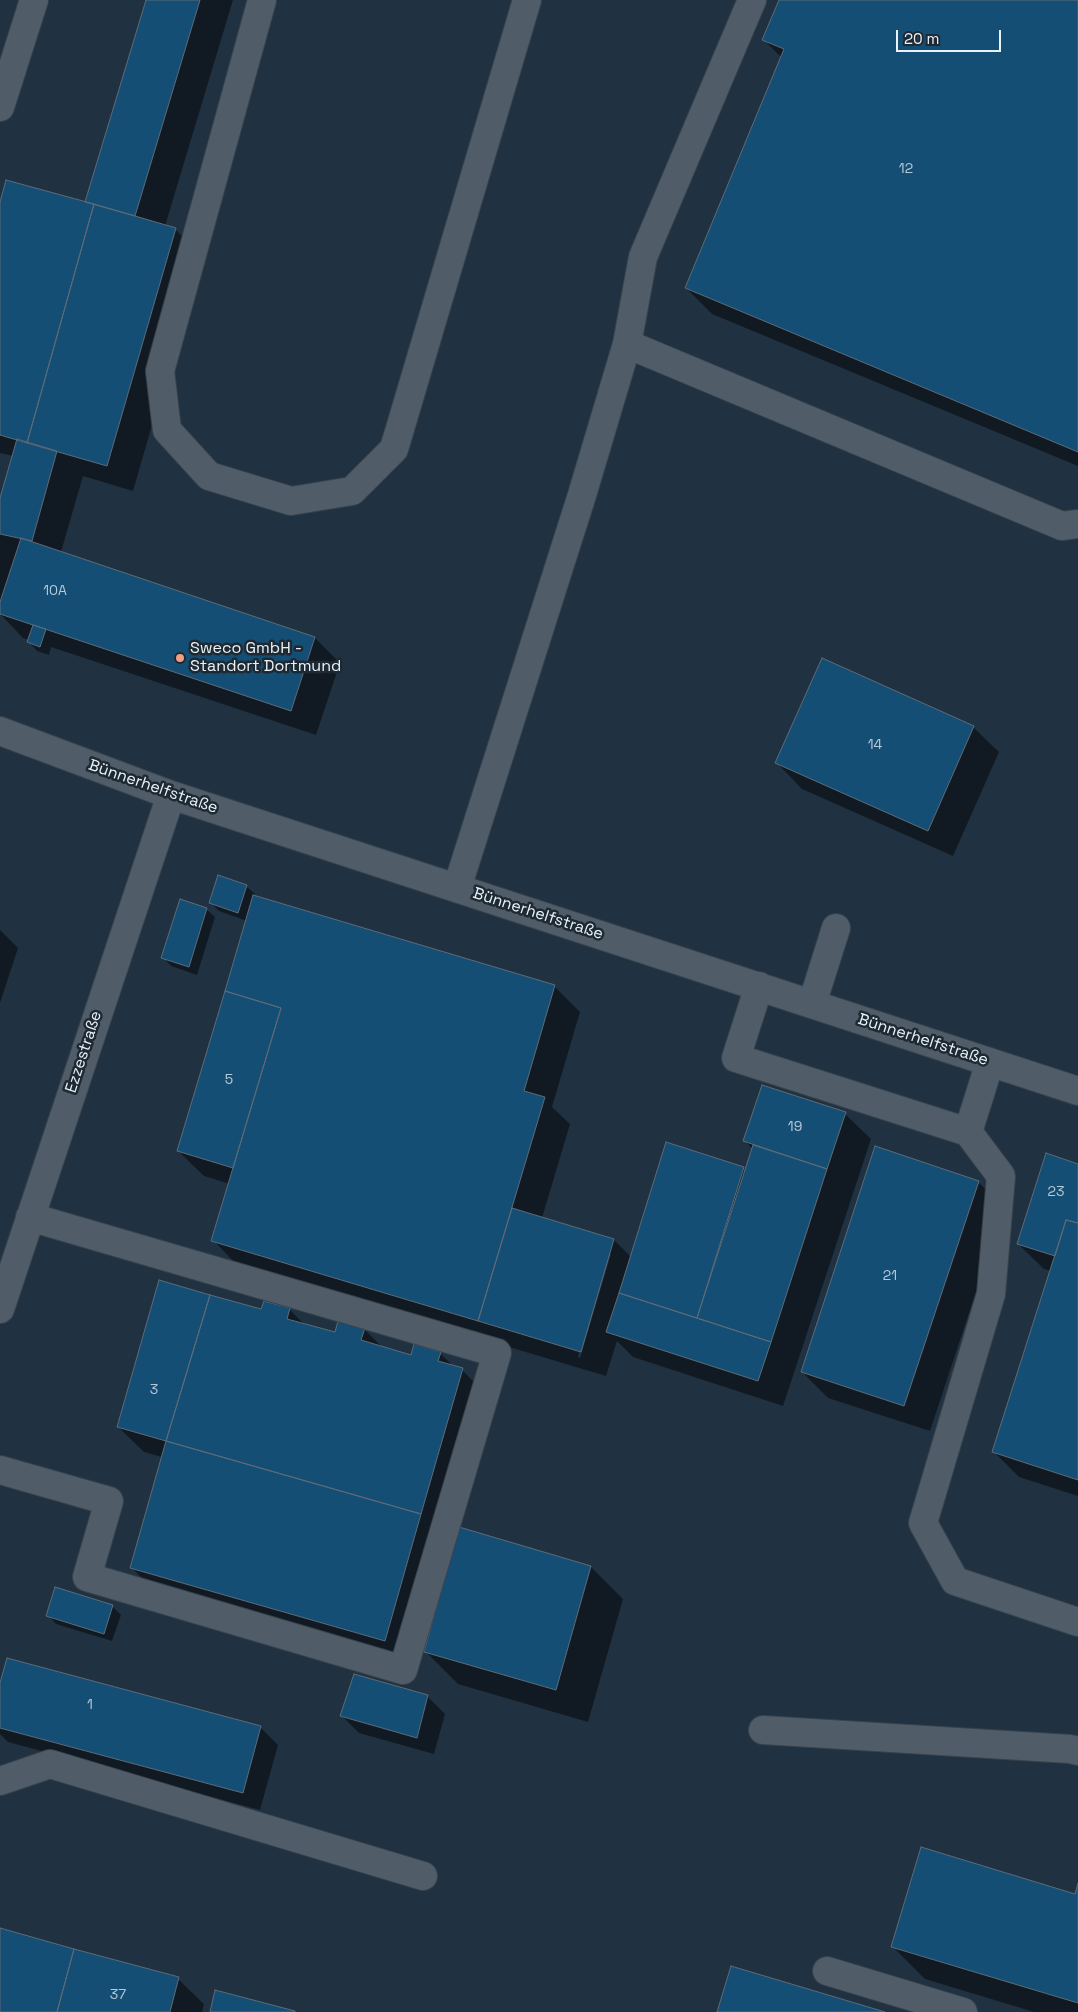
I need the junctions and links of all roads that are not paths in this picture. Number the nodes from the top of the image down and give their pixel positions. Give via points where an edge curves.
1 (34, 0) edge
2 (262, 0) edge
3 (526, 0) edge
4 (752, 0) edge
5 (0, 107) edge
6 (627, 344) junction
7 (1078, 524) edge
8 (0, 731) edge
9 (171, 795) junction
10 (457, 888) junction
11 (836, 928) dead end
12 (759, 986) junction
13 (812, 1004) junction
14 (990, 1062) junction
15 (1078, 1091) edge
16 (968, 1132) junction
17 (30, 1217) junction
18 (0, 1309) edge
19 (0, 1470) edge
20 (1078, 1622) edge
21 (763, 1730) dead end
22 (1078, 1751) edge
23 (0, 1781) edge
24 (423, 1876) dead end
25 (827, 1971) dead end
26 (963, 2012) edge

1 - 5 street
2 - 3 street via 160,371 168,430 209,476 291,501 352,491 394,449
4 - 6 street via 644,258
6 - 7 street via 1062,526
6 - 10 street
8 - 9 street, Bünnerhelfstraße
9 - 10 street, Bünnerhelfstraße
9 - 17 street, Ezzestraße
10 - 12 street, Bünnerhelfstraße
11 - 13 street
12 - 13 street, Bünnerhelfstraße
12 - 16 street via 736,1058
13 - 14 street, Bünnerhelfstraße
14 - 15 street, Bünnerhelfstraße
14 - 16 street
16 - 20 street via 1001,1176 992,1294 923,1523 955,1582
17 - 18 street, Ezzestraße
17 - 19 street via 496,1354 403,1670 87,1577 110,1501
21 - 22 street
23 - 24 street via 50,1764
25 - 26 street

